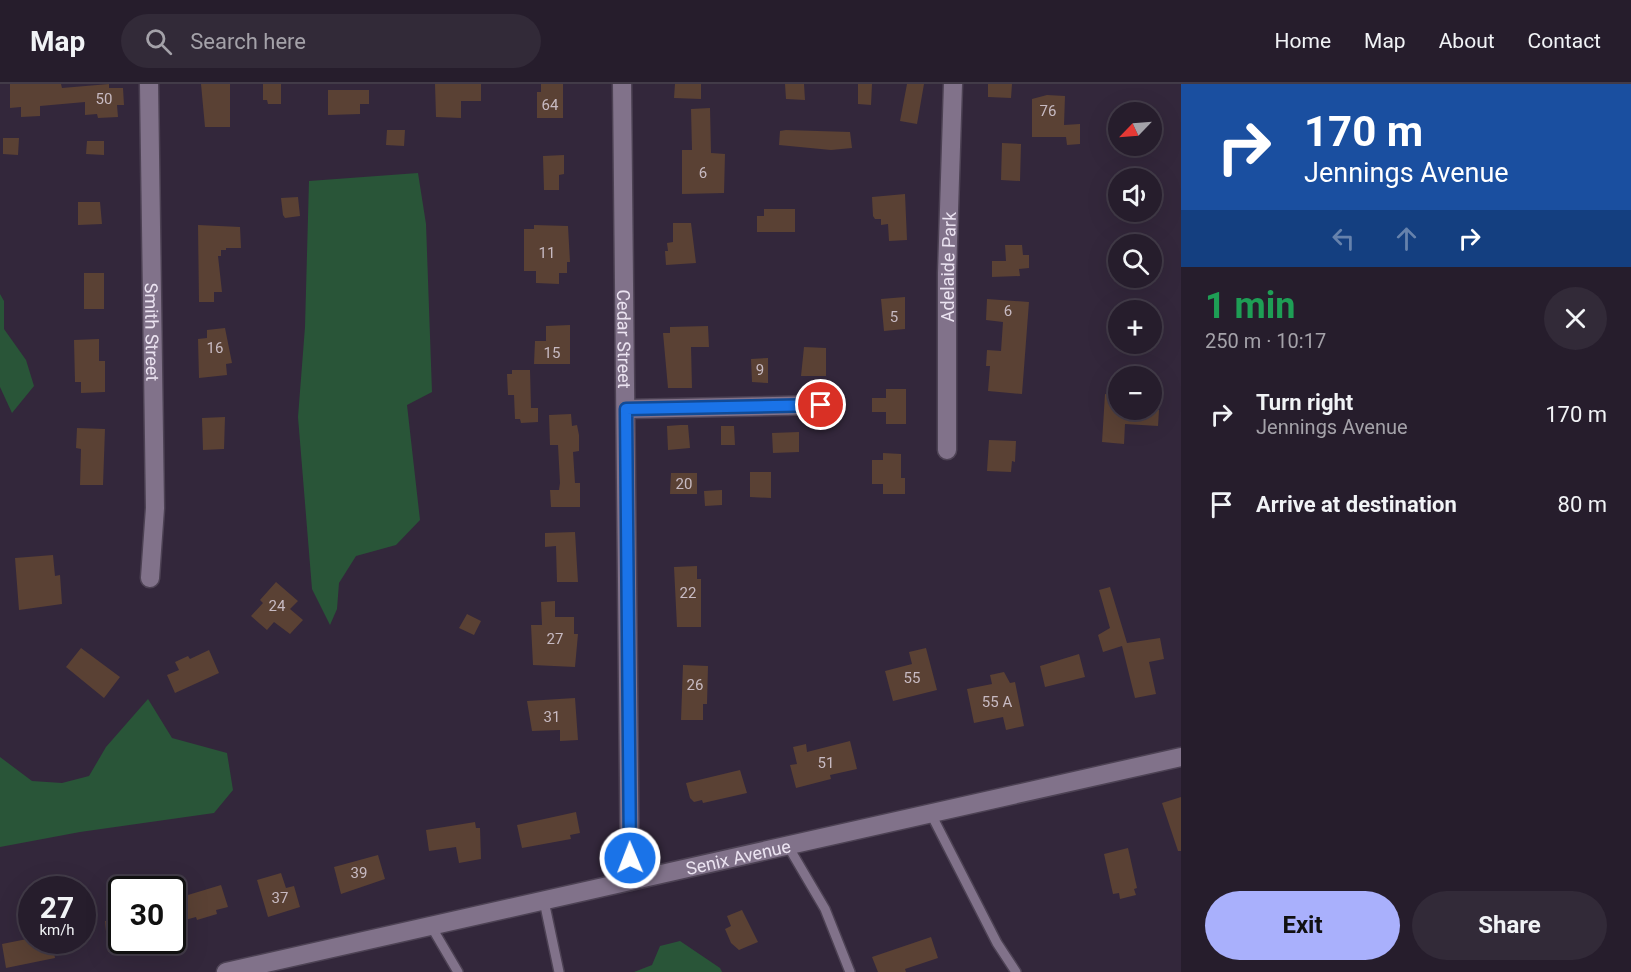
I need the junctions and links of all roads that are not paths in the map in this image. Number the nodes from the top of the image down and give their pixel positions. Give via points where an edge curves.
1 (149, 84) edge
2 (622, 84) edge
3 (953, 84) edge
4 (821, 405) dead end
5 (626, 409) junction
6 (947, 450) dead end
7 (150, 578) dead end
8 (1181, 757) edge
9 (931, 814) junction
10 (788, 846) junction
11 (630, 881) junction
12 (544, 901) junction
13 (431, 926) junction
14 (226, 972) edge
15 (458, 972) edge
16 (559, 972) edge
17 (850, 972) edge
18 (1016, 972) edge

1 - 7 street, Smith Street via 155,508
2 - 5 street, Cedar Street
3 - 6 street, Adelaide Park
4 - 5 street
5 - 11 street, Cedar Street
8 - 9 street, Senix Avenue
9 - 10 street, Senix Avenue
9 - 18 lane
10 - 11 street, Senix Avenue
10 - 17 lane via 825,909
11 - 12 street, Senix Avenue
12 - 13 street, Senix Avenue
12 - 16 lane
13 - 14 street, Senix Avenue
13 - 15 lane

